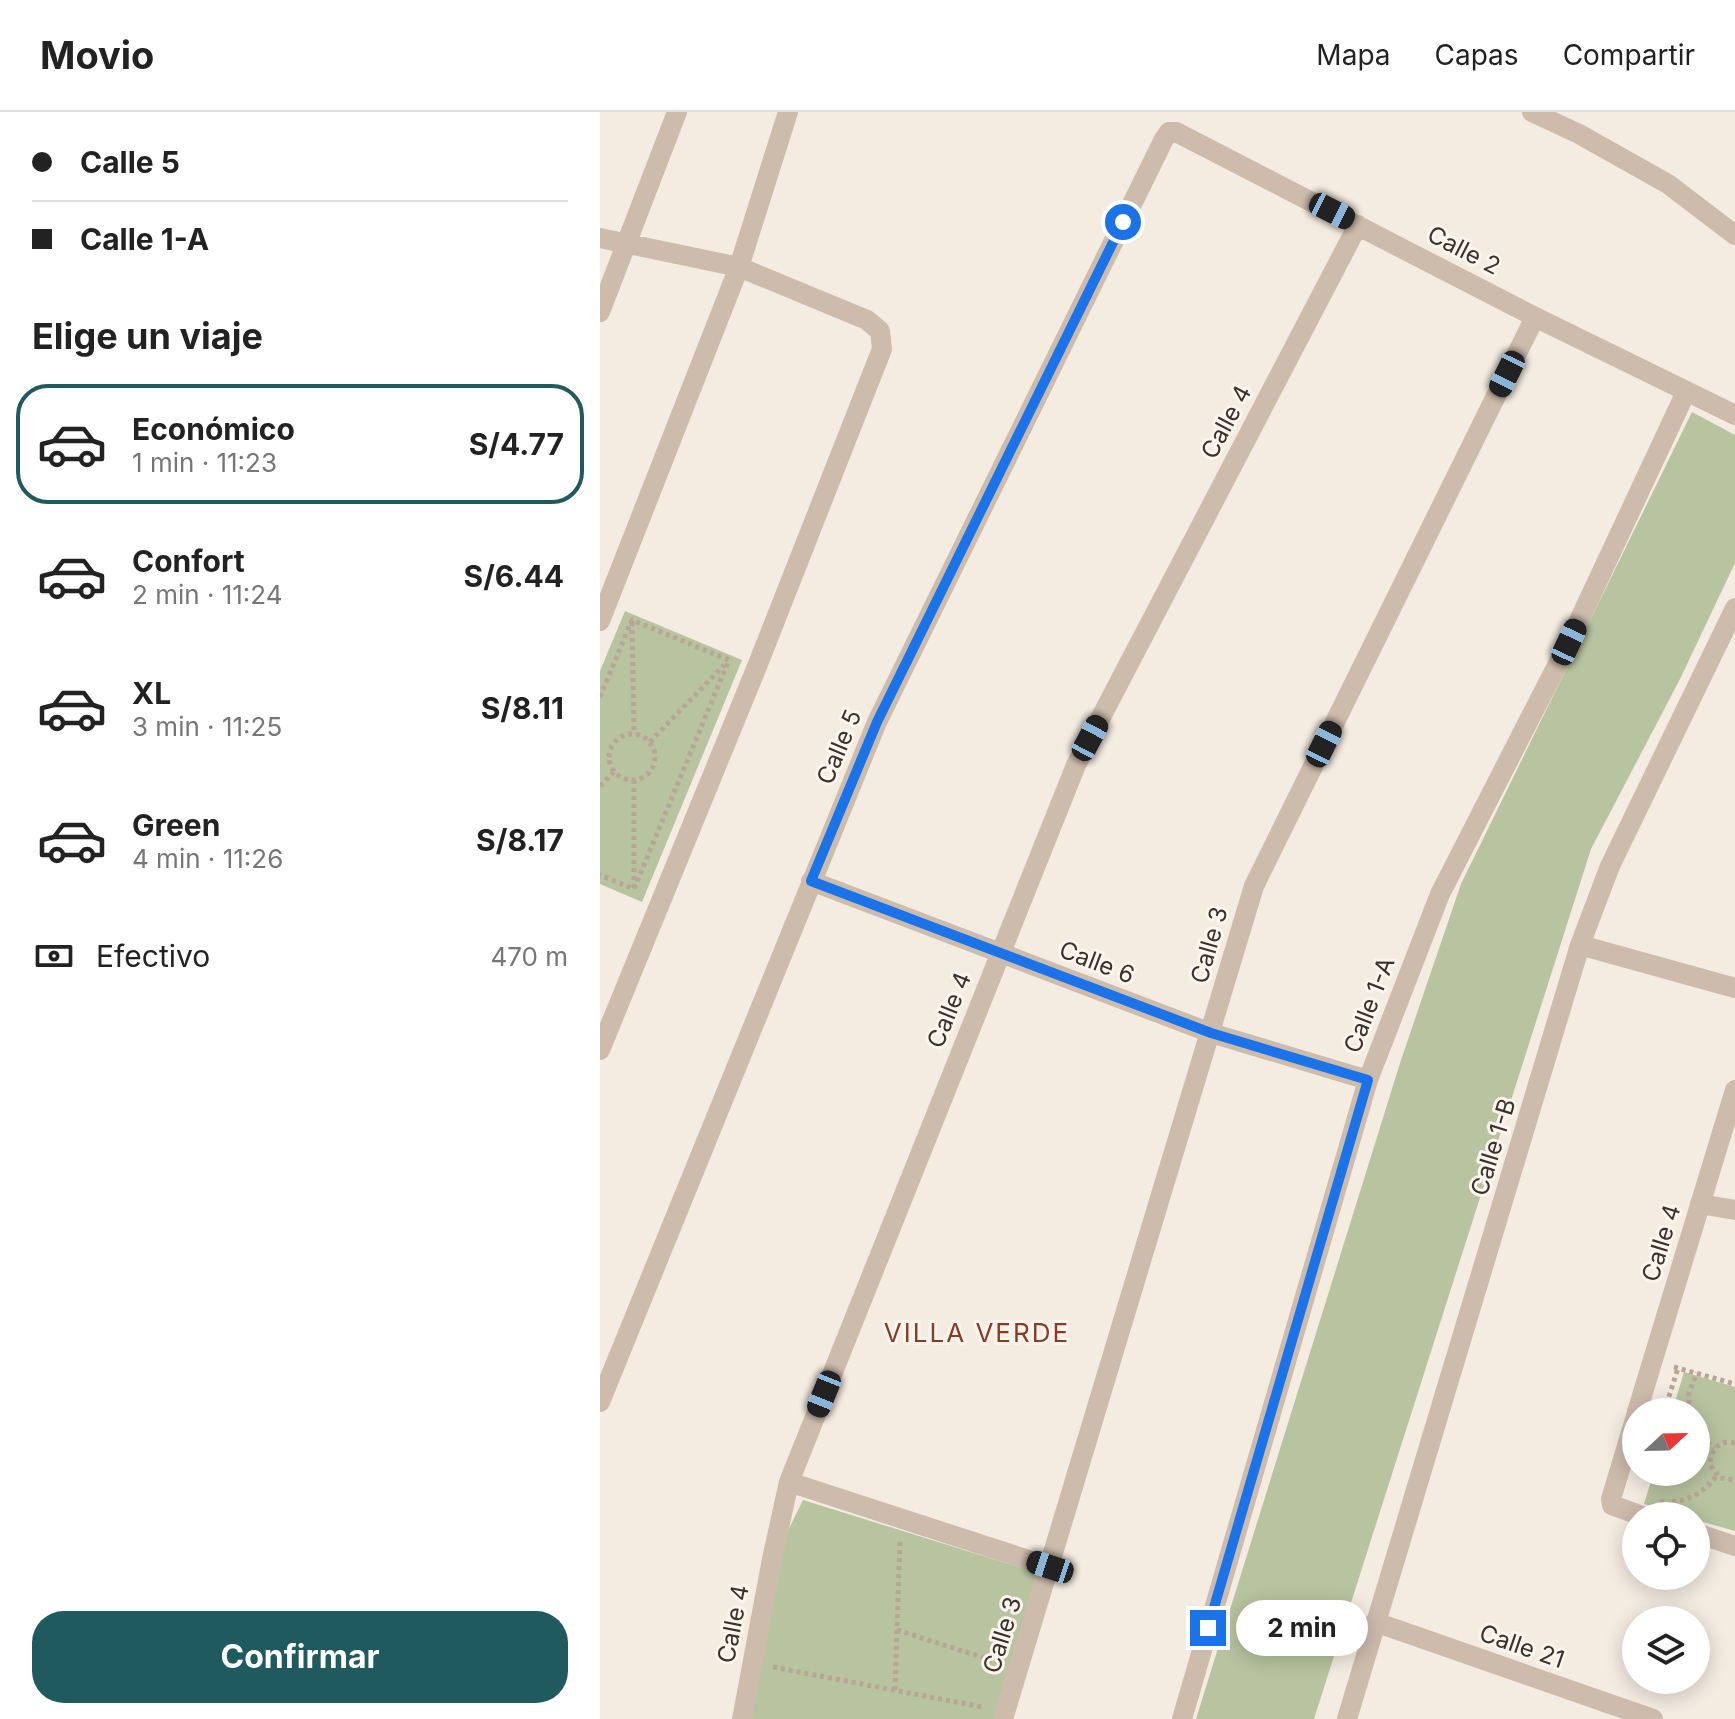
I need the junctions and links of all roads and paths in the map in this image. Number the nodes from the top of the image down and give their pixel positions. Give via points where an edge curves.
1 (677, 112) edge
2 (788, 112) edge
3 (1532, 112) edge
4 (1169, 132) joint
5 (1358, 225) junction
6 (1735, 235) edge
7 (600, 238) edge
8 (629, 243) junction
9 (739, 267) junction
10 (600, 312) edge
11 (1535, 317) junction
12 (1686, 392) junction
13 (1735, 415) edge
14 (1735, 608) edge
15 (603, 614) edge
16 (632, 620) junction
17 (729, 660) junction
18 (756, 669) junction
19 (600, 697) edge
20 (634, 733) junction
21 (650, 742) junction
22 (614, 772) junction
23 (634, 780) junction
24 (600, 786) edge
25 (600, 875) edge
26 (811, 881) junction
27 (634, 889) junction
28 (661, 900) junction
29 (1580, 945) junction
30 (1000, 954) junction
31 (1735, 988) edge
32 (1211, 1033) junction
33 (600, 1050) edge
34 (1368, 1080) junction
35 (1735, 1090) edge
36 (1700, 1204) junction
37 (1735, 1210) edge
38 (1653, 1361) junction
39 (1678, 1368) junction
40 (1697, 1373) junction
41 (1735, 1384) edge
42 (1642, 1398) edge
43 (1668, 1398) edge
44 (1689, 1398) edge
45 (600, 1402) edge
46 (1735, 1443) edge
47 (1710, 1445) edge
48 (1714, 1449) junction
49 (1622, 1463) edge
50 (1717, 1475) junction
51 (1735, 1480) edge
52 (789, 1482) junction
53 (1615, 1486) junction
54 (1662, 1501) junction
55 (1665, 1502) edge
56 (1622, 1509) edge
57 (900, 1535) dead end
58 (1710, 1538) edge
59 (1735, 1546) edge
60 (1050, 1567) junction
61 (1375, 1622) junction
62 (897, 1630) junction
63 (764, 1665) dead end
64 (1009, 1666) dead end
65 (895, 1690) junction
66 (999, 1714) edge
67 (742, 1719) edge
68 (1182, 1719) edge
69 (1347, 1719) edge
70 (1653, 1719) edge

1 - 8 street
2 - 9 street
3 - 6 street via 1668,184
4 - 5 street, Calle 2
4 - 26 street, Calle 5 via 877,722
5 - 11 street, Calle 2
5 - 30 street, Calle 4 via 1076,765
7 - 8 street
8 - 9 street
8 - 10 street
9 - 15 street
9 - 18 street via 867,320 880,331 882,349
11 - 12 street, Calle 2
11 - 32 street, Calle 3 via 1254,886
12 - 13 street, Calle 2
12 - 34 street, Calle 1-A via 1569,642 1440,894
14 - 29 street, Calle 1-B via 1610,866
15 - 16 path
16 - 17 path
16 - 19 path
16 - 20 path
17 - 18 path
17 - 21 path
17 - 27 path
18 - 28 street
20 - 21 path
20 - 22 path via 617,738 611,746 609,764
21 - 23 path via 652,768
22 - 23 path
22 - 24 path
23 - 27 path
25 - 27 path
26 - 30 street, Calle 6
26 - 45 street, Calle 5
27 - 28 path
28 - 33 street
29 - 31 street
29 - 61 street, Calle 1-B
30 - 32 street, Calle 6
30 - 52 street, Calle 4
32 - 34 street, Calle 6
32 - 60 street, Calle 3
34 - 68 street, Calle 1-A
35 - 36 street, Calle 4
36 - 37 street
36 - 38 street, Calle 4
38 - 39 path
38 - 42 street, Calle 4
39 - 40 path
39 - 43 path
40 - 41 path
40 - 44 path
46 - 48 path
47 - 48 path
48 - 50 path via 1710,1465
49 - 53 street, Calle 4
50 - 51 path
50 - 54 path via 1693,1497
52 - 60 street
52 - 67 street, Calle 4
53 - 54 path
53 - 56 street via 1612,1505
54 - 55 path
57 - 62 path
58 - 59 street
60 - 66 street, Calle 3
61 - 69 street, Calle 1-B
61 - 70 street, Calle 21
62 - 64 path
62 - 65 path
63 - 65 path
65 - 66 path

